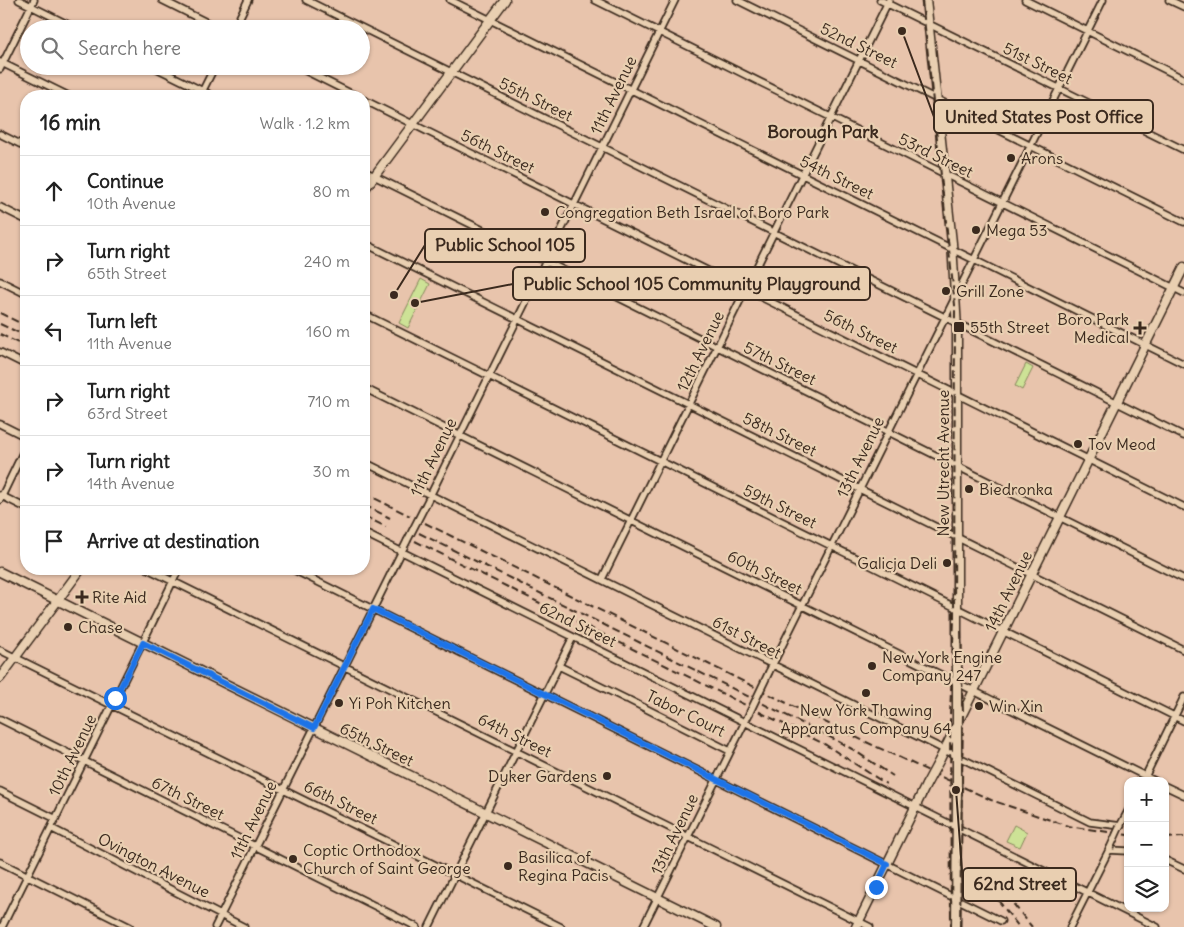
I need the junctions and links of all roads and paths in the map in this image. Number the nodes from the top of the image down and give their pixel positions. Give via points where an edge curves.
1 (19, 0) edge
2 (34, 0) edge
3 (162, 0) edge
4 (248, 0) edge
5 (306, 0) edge
6 (450, 0) edge
7 (505, 0) edge
8 (595, 0) edge
9 (675, 0) edge
10 (738, 0) edge
11 (880, 0) edge
12 (926, 0) edge
13 (1025, 0) edge
14 (1103, 0) edge
15 (1169, 0) edge
16 (888, 2) edge
17 (31, 6) junction
18 (1184, 8) edge
19 (24, 20) edge
20 (59, 20) edge
21 (202, 20) edge
22 (238, 20) edge
23 (346, 20) edge
24 (490, 20) junction
25 (928, 24) junction
26 (20, 28) edge
27 (1087, 31) junction
28 (370, 32) edge
29 (659, 32) junction
30 (859, 61) junction
31 (1, 65) edge
32 (451, 72) junction
33 (20, 74) edge
34 (23, 75) edge
35 (168, 75) edge
36 (211, 75) edge
37 (314, 75) edge
38 (1184, 79) edge
39 (1059, 88) junction
40 (56, 90) edge
41 (195, 90) edge
42 (204, 90) edge
43 (344, 90) edge
44 (631, 90) junction
45 (936, 99) junction
46 (370, 103) edge
47 (831, 118) junction
48 (413, 124) junction
49 (0, 134) edge
50 (20, 144) edge
51 (1030, 146) junction
52 (602, 147) junction
53 (1184, 150) edge
54 (370, 174) edge
55 (802, 175) junction
56 (945, 175) junction
57 (374, 176) junction
58 (370, 182) edge
59 (1002, 203) junction
60 (574, 204) junction
61 (0, 207) edge
62 (20, 217) edge
63 (1184, 222) edge
64 (774, 232) junction
65 (370, 245) edge
66 (953, 250) junction
67 (974, 260) junction
68 (546, 261) junction
69 (1184, 267) edge
70 (0, 281) edge
71 (1174, 288) junction
72 (746, 290) junction
73 (20, 291) edge
74 (1184, 293) edge
75 (956, 296) junction
76 (370, 317) edge
77 (945, 317) junction
78 (517, 318) junction
79 (957, 323) junction
80 (1145, 345) junction
81 (717, 347) junction
82 (0, 352) edge
83 (20, 363) edge
84 (1184, 364) edge
85 (917, 375) junction
86 (489, 376) junction
87 (370, 391) edge
88 (957, 395) junction
89 (1117, 402) junction
90 (689, 404) junction
91 (0, 424) edge
92 (888, 432) junction
93 (20, 434) edge
94 (459, 436) junction
95 (1184, 436) edge
96 (20, 458) edge
97 (1088, 460) junction
98 (660, 461) junction
99 (370, 465) edge
100 (957, 466) junction
101 (860, 489) junction
102 (430, 495) junction
103 (1, 497) edge
104 (20, 505) edge
105 (1184, 507) edge
106 (1060, 517) junction
107 (631, 520) junction
108 (370, 536) edge
109 (957, 537) junction
110 (832, 546) junction
111 (402, 552) junction
112 (0, 572) edge
113 (1031, 574) junction
114 (77, 575) edge
115 (160, 575) edge
116 (176, 575) edge
117 (304, 575) edge
118 (1184, 579) edge
119 (602, 580) junction
120 (173, 581) junction
121 (58, 600) junction
122 (802, 606) junction
123 (373, 609) junction
124 (957, 609) junction
125 (1003, 632) junction
126 (573, 637) junction
127 (143, 643) junction
128 (0, 650) edge
129 (1184, 650) edge
130 (15, 657) junction
131 (773, 665) junction
132 (345, 666) junction
133 (559, 666) junction
134 (0, 678) edge
135 (958, 683) junction
136 (974, 691) junction
137 (545, 694) junction
138 (1184, 697) edge
139 (112, 704) junction
140 (1174, 717) junction
141 (0, 719) edge
142 (1184, 721) edge
143 (745, 722) junction
144 (957, 724) junction
145 (314, 728) junction
146 (944, 750) junction
147 (516, 751) junction
148 (730, 751) junction
149 (957, 757) junction
150 (84, 761) junction
151 (1142, 777) edge
152 (1144, 777) edge
153 (716, 779) junction
154 (1169, 788) edge
155 (284, 790) junction
156 (0, 791) edge
157 (1184, 795) edge
158 (916, 807) junction
159 (486, 813) junction
160 (56, 818) junction
161 (1124, 818) edge
162 (1120, 826) junction
163 (51, 828) junction
164 (957, 828) junction
165 (688, 837) junction
166 (255, 847) junction
167 (1109, 849) junction
168 (1124, 851) edge
169 (0, 862) edge
170 (1169, 862) edge
171 (887, 864) junction
172 (1184, 869) edge
173 (455, 874) junction
174 (27, 876) junction
175 (1087, 893) junction
176 (657, 898) junction
177 (956, 898) junction
178 (221, 915) junction
179 (1001, 921) dead end
180 (858, 924) edge
181 (2, 927) edge
182 (130, 927) edge
183 (216, 927) edge
184 (244, 927) edge
185 (418, 927) edge
186 (429, 927) edge
187 (561, 927) edge
188 (643, 927) edge
189 (716, 927) edge
190 (870, 927) edge
191 (956, 927) edge
192 (1070, 927) edge
193 (1157, 927) edge

1 - 17 street
2 - 17 street
3 - 21 street
4 - 22 street
5 - 23 street, 55th Street
6 - 24 street, 54th Street
7 - 24 main road
8 - 29 street, 53rd Street
9 - 29 street, 11th Avenue
10 - 30 street, 52nd Street
11 - 16 street, 51st Street
12 - 25 main road, New Utrecht Avenue
13 - 27 street
14 - 27 street, 13th Avenue
15 - 18 street
16 - 25 street, 51st Street
16 - 30 street, 12th Avenue
17 - 19 street
17 - 20 street
24 - 32 main road
24 - 44 street, 54th Street
25 - 39 street, 51st Street
25 - 45 main road, New Utrecht Avenue
26 - 31 street
27 - 38 street
27 - 39 street, 13th Avenue
28 - 32 street, 55th Street
29 - 44 street, 11th Avenue
29 - 47 street, 53rd Street
30 - 45 street, 52nd Street
30 - 47 street, 12th Avenue
31 - 33 street
32 - 48 main road
32 - 52 street, 55th Street
34 - 40 street
35 - 41 street
36 - 42 street
37 - 43 street
39 - 51 street, 13th Avenue
39 - 53 street, 51st Street
44 - 52 street, 11th Avenue
44 - 55 street, 54th Street
45 - 51 street, 52nd Street
45 - 56 main road, New Utrecht Avenue
46 - 48 street, 56th Street
47 - 55 street, 12th Avenue
47 - 56 street, 53rd Street
48 - 57 main road
48 - 60 street, 56th Street
49 - 50 street
51 - 59 street, 13th Avenue
51 - 63 street, 52nd Street
52 - 60 street, 11th Avenue
52 - 64 street, 55th Street
54 - 57 street, 57th Street
55 - 64 street, 12th Avenue
55 - 66 street, 54th Street
56 - 59 street, 53rd Street
56 - 66 main road, New Utrecht Avenue
57 - 58 main road
57 - 68 street, 57th Street
59 - 67 street, 13th Avenue
59 - 71 street, 53rd Street
60 - 68 street, 11th Avenue
60 - 72 street, 56th Street
61 - 62 street
64 - 72 street, 12th Avenue
64 - 77 street, 55th Street
65 - 78 street, 58th Street
66 - 67 street, 54th Street
66 - 75 main road, New Utrecht Avenue
67 - 75 street, 13th Avenue
67 - 80 street, 54th Street
68 - 78 street, 11th Avenue
68 - 81 street, 57th Street
69 - 71 main road, 14th Avenue
70 - 73 street
71 - 74 street, 53rd Street
71 - 80 main road, 14th Avenue
72 - 81 street, 12th Avenue
72 - 85 street, 56th Street
75 - 77 street, 13th Avenue
75 - 79 main road, New Utrecht Avenue
76 - 86 street, 59th Street
77 - 79 street, 55th Street
77 - 85 street, 13th Avenue
78 - 86 street, 11th Avenue
78 - 90 street, 58th Street
79 - 88 main road, New Utrecht Avenue
79 - 89 street, 55th Street
80 - 84 street, 54th Street
80 - 89 main road, 14th Avenue
81 - 90 street, 12th Avenue
81 - 92 street, 57th Street
82 - 83 street
85 - 88 street, 56th Street
85 - 92 street, 13th Avenue
86 - 94 street, 11th Avenue
86 - 98 street, 59th Street
87 - 94 street, 60th Street
88 - 97 street, 56th Street
88 - 100 main road, New Utrecht Avenue
89 - 95 street, 55th Street
89 - 97 main road, 14th Avenue
90 - 98 street, 12th Avenue
90 - 101 street, 58th Street
91 - 93 street
92 - 100 street, 57th Street
92 - 101 street, 13th Avenue
94 - 102 street, 11th Avenue
94 - 107 street, 60th Street
96 - 103 street
97 - 105 street, 56th Street
97 - 106 main road, 14th Avenue
98 - 107 street, 12th Avenue
98 - 110 street, 59th Street
99 - 102 street, 61st Street
100 - 106 street, 57th Street
100 - 109 main road, New Utrecht Avenue
101 - 109 street, 58th Street
101 - 110 street, 13th Avenue
102 - 111 street, 11th Avenue, bridge
102 - 119 street, 61st Street
103 - 104 street
106 - 113 main road, 14th Avenue
106 - 118 street, 57th Street
107 - 119 street, 12th Avenue
107 - 122 street, 60th Street
108 - 111 street, 62nd Street
109 - 113 street, 58th Street
109 - 124 main road, New Utrecht Avenue
110 - 122 street, 13th Avenue
110 - 124 street, 59th Street
111 - 123 street, 11th Avenue
111 - 126 street, 62nd Street
112 - 121 main road, 65th Street
113 - 125 main road, 14th Avenue
113 - 129 street, 58th Street
114 - 121 main road
115 - 120 street, 64th Street
116 - 120 street, 10th Avenue
117 - 123 street
119 - 131 street, 61st Street
120 - 127 street, 10th Avenue
120 - 132 street, 64th Street
121 - 127 main road, 65th Street
121 - 130 main road
122 - 131 street, 13th Avenue
122 - 135 street, 60th Street
123 - 132 street, 11th Avenue
123 - 137 street
124 - 125 street, 59th Street
124 - 135 main road, New Utrecht Avenue
125 - 136 main road, 14th Avenue
125 - 140 street, 59th Street
126 - 133 street
126 - 143 street, 62nd Street
127 - 139 street, 10th Avenue
127 - 145 main road, 65th Street
128 - 130 street, 66th Street
130 - 134 main road
130 - 139 street, 66th Street
131 - 143 street, 13th Avenue, bridge
131 - 146 street, 61st Street
132 - 145 street, 11th Avenue
132 - 147 street, 64th Street
133 - 137 street
133 - 148 street, Tabor Court
135 - 136 street, 60th Street
135 - 144 main road, New Utrecht Avenue
136 - 144 main road, 14th Avenue
136 - 151 street, 60th Street
137 - 147 street
137 - 153 street
138 - 140 street
139 - 150 street, 10th Avenue
139 - 155 street, 66th Street
140 - 142 street, 59th Street
140 - 152 street
141 - 150 street, 67th Street
143 - 148 street, 13th Avenue
143 - 158 street, 62nd Street
144 - 146 main road, 14th Avenue
144 - 149 main road, New Utrecht Avenue
145 - 155 street, 11th Avenue
145 - 159 main road, 65th Street
146 - 149 street, 61st Street
146 - 158 main road, 14th Avenue, bridge
147 - 159 street
147 - 165 street, 64th Street
148 - 153 street, 13th Avenue
149 - 162 street, 61st Street via 1090,822
149 - 164 main road, New Utrecht Avenue, bridge
150 - 160 street, 10th Avenue
150 - 166 street, 67th Street
153 - 165 street, 13th Avenue
153 - 171 street
154 - 157 street
155 - 166 street, 11th Avenue
155 - 173 street, 66th Street
156 - 160 street
158 - 164 street, 62nd Street
158 - 171 main road, 14th Avenue
159 - 173 street
159 - 176 main road, 65th Street
160 - 163 street, 10th Avenue
161 - 162 street
162 - 167 street, bridge
163 - 174 street, 10th Avenue
163 - 178 street, Ovington Avenue
164 - 175 street, 62nd Street
164 - 177 main road, New Utrecht Avenue
165 - 176 street, 13th Avenue
165 - 180 street, 64th Street
166 - 178 street, 11th Avenue
166 - 185 street, 67th Street
167 - 168 street
167 - 175 street
169 - 174 street
170 - 172 street
171 - 177 street
171 - 180 main road, 14th Avenue
173 - 186 street
173 - 187 street, 66th Street
174 - 181 street, 10th Avenue
174 - 182 street
175 - 192 street
175 - 193 street, 62nd Street
176 - 188 street, 13th Avenue
176 - 189 main road, 65th Street
177 - 179 street
177 - 191 main road, New Utrecht Avenue
178 - 183 street, 11th Avenue
178 - 184 street, Ovington Avenue
180 - 190 street, 64th Street

